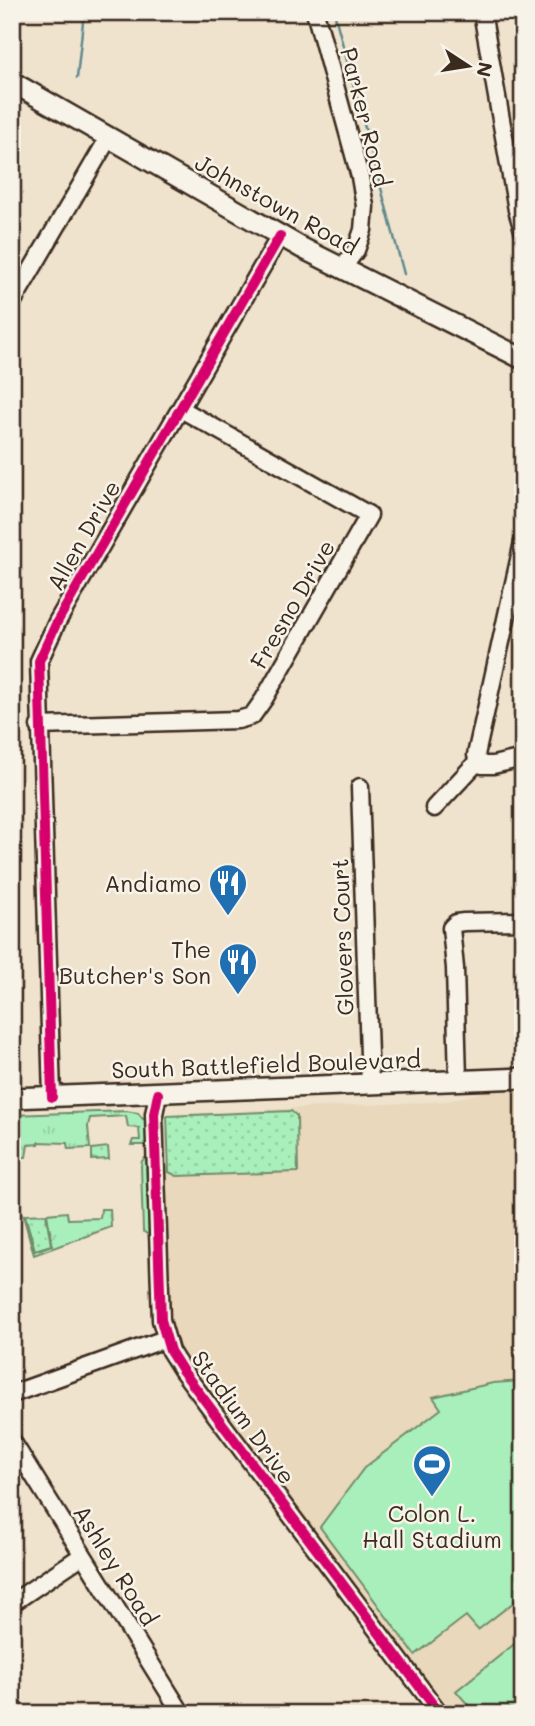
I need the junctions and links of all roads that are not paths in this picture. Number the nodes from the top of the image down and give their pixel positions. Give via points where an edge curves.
1 (315, 12) edge
2 (482, 12) edge
3 (12, 82) edge
4 (108, 137) junction
5 (523, 230) edge
6 (280, 236) junction
7 (342, 269) junction
8 (12, 303) edge
9 (521, 353) edge
10 (181, 408) junction
11 (523, 542) edge
12 (518, 586) edge
13 (39, 726) junction
14 (523, 758) edge
15 (478, 761) junction
16 (360, 787) dead end
17 (434, 808) dead end
18 (523, 921) edge
19 (523, 1078) edge
20 (458, 1080) junction
21 (370, 1085) junction
22 (158, 1094) junction
23 (52, 1097) junction
24 (12, 1098) edge
25 (165, 1339) junction
26 (12, 1394) edge
27 (12, 1441) edge
28 (83, 1555) junction
29 (12, 1603) edge
30 (182, 1714) edge
31 (440, 1714) edge

1 - 7 street, Parker Road via 366,215 355,250
2 - 5 street
3 - 4 main road, Johnstown Road
4 - 6 main road, Johnstown Road
4 - 8 street
6 - 7 main road, Johnstown Road
6 - 10 street, Allen Drive
7 - 9 main road, Johnstown Road
10 - 13 street, Allen Drive via 40,656
10 - 13 street, Fresno Drive via 369,515 252,716
11 - 12 street
12 - 15 street
13 - 23 street, Allen Drive
14 - 15 street via 493,765
15 - 17 street
16 - 21 street, Glovers Court
18 - 20 street via 464,922 451,928
19 - 20 main road, South Battlefield Boulevard
20 - 21 main road, South Battlefield Boulevard
21 - 22 main road, South Battlefield Boulevard
22 - 23 main road, South Battlefield Boulevard
22 - 25 street, Stadium Drive via 154,1114
23 - 24 main road, South Battlefield Boulevard
25 - 26 street
25 - 31 street, Stadium Drive via 182,1370
27 - 28 street, Ashley Road
28 - 29 street
28 - 30 street, Ashley Road

